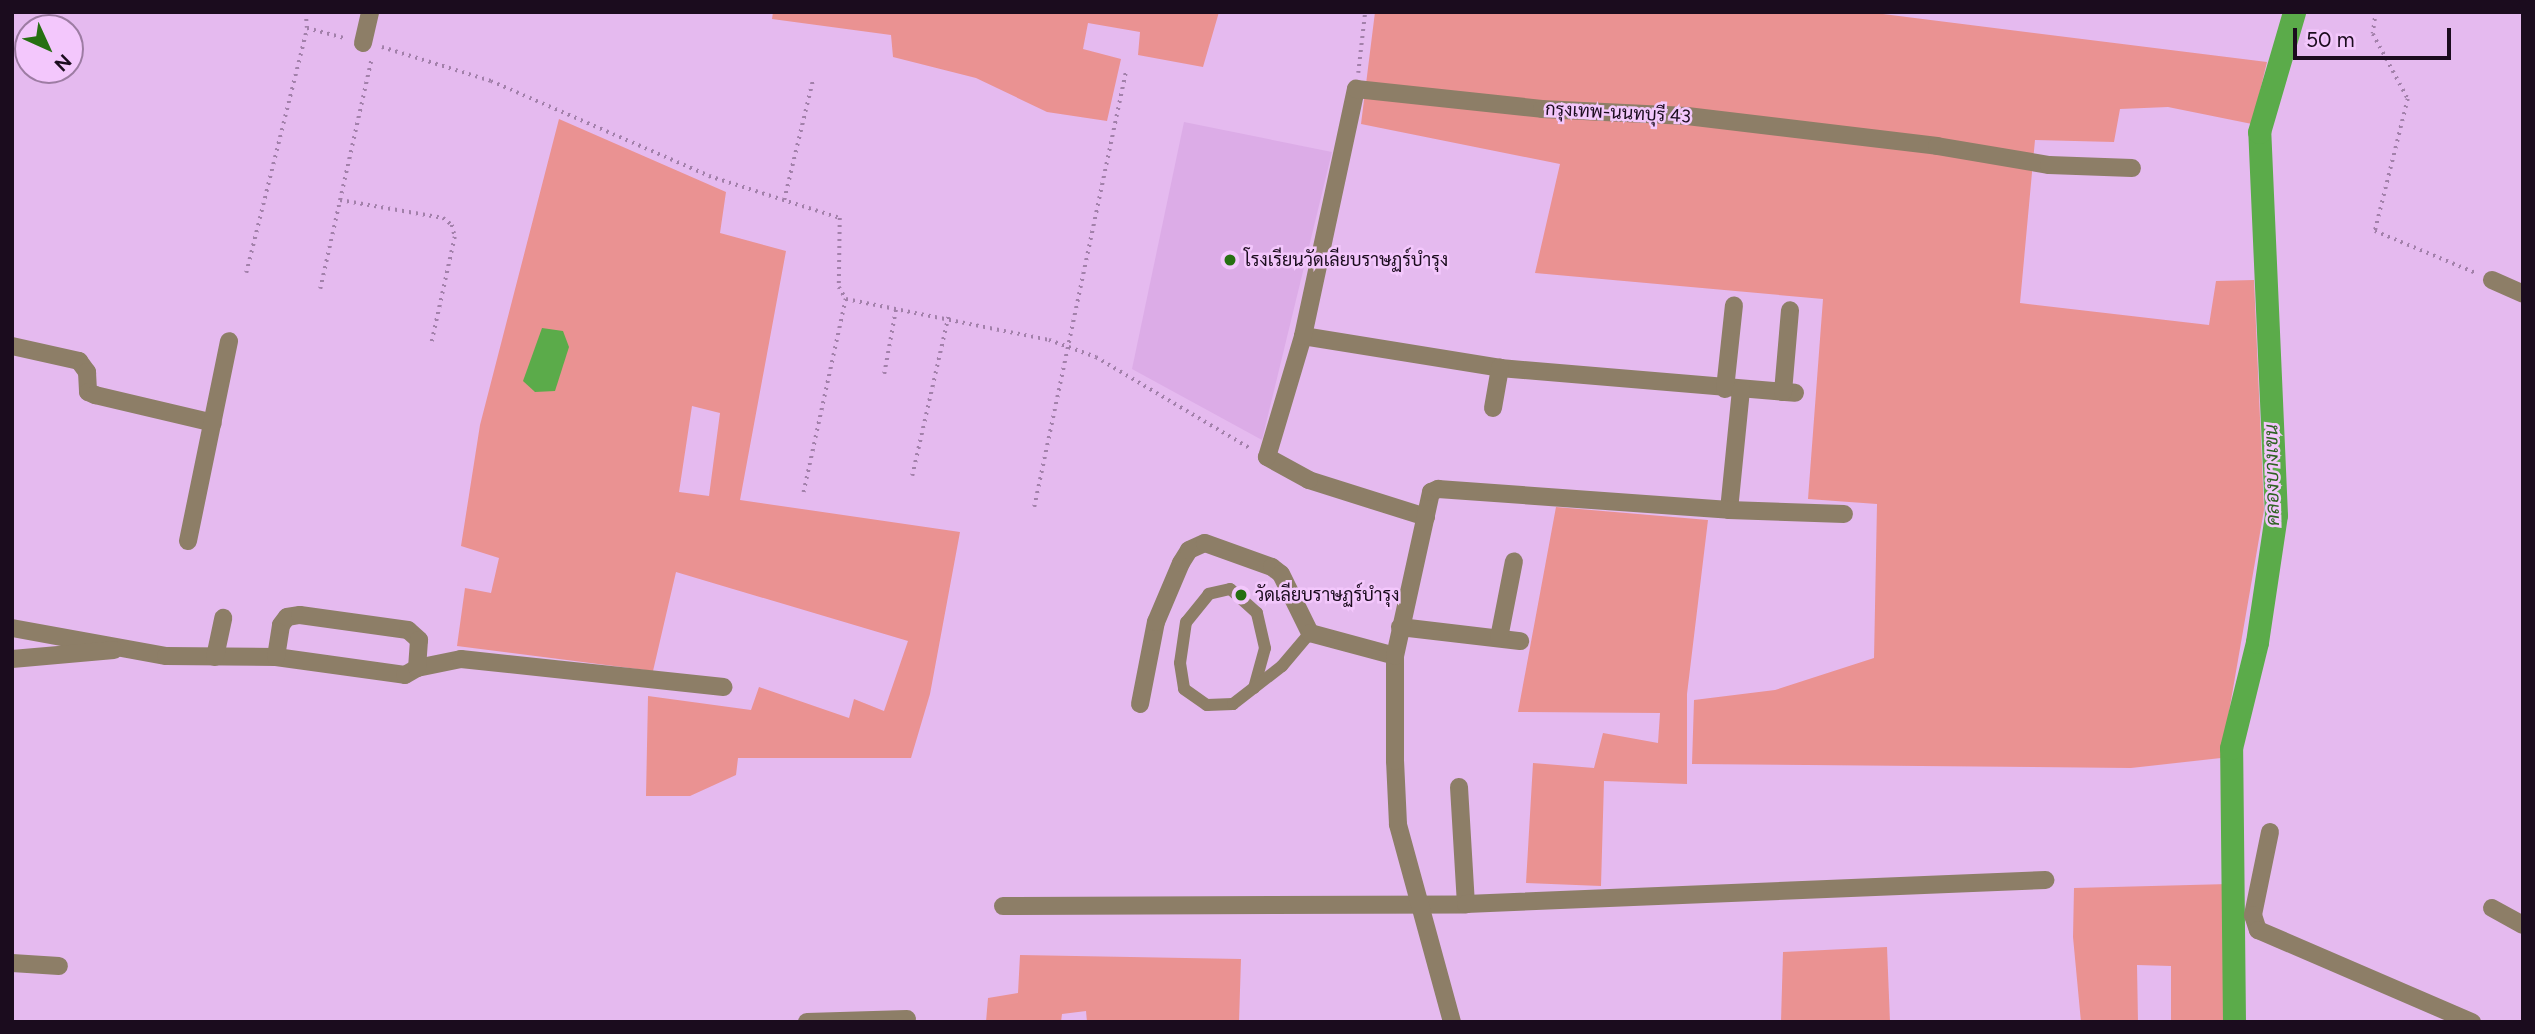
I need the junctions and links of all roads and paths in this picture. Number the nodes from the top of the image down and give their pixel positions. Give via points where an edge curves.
1 (306, 12) edge
2 (370, 12) edge
3 (1365, 12) edge
4 (2376, 12) edge
5 (307, 28) junction
6 (369, 44) junction
7 (1126, 72) dead end
8 (813, 79) dead end
9 (1356, 89) junction
10 (2132, 168) dead end
11 (340, 200) junction
12 (784, 200) junction
13 (246, 273) dead end
14 (2492, 280) joint
15 (320, 289) dead end
16 (2523, 294) edge
17 (846, 299) junction
18 (1734, 305) dead end
19 (896, 308) junction
20 (1790, 310) dead end
21 (948, 317) junction
22 (1303, 336) junction
23 (229, 341) dead end
24 (432, 342) dead end
25 (12, 346) edge
26 (1069, 346) junction
27 (1500, 368) junction
28 (884, 374) dead end
29 (1733, 389) junction
30 (1493, 408) dead end
31 (213, 423) junction
32 (1267, 457) junction
33 (912, 476) dead end
34 (804, 492) dead end
35 (1034, 507) dead end
36 (1729, 510) junction
37 (1844, 514) dead end
38 (1426, 517) junction
39 (188, 541) dead end
40 (1514, 561) dead end
41 (223, 618) dead end
42 (1400, 627) junction
43 (12, 628) edge
44 (1310, 633) junction
45 (1499, 638) junction
46 (1520, 641) dead end
47 (121, 650) junction
48 (1395, 656) junction
49 (215, 657) junction
50 (276, 657) junction
51 (12, 659) edge
52 (417, 667) junction
53 (724, 687) dead end
54 (1254, 688) junction
55 (1140, 704) dead end
56 (1459, 787) dead end
57 (2270, 832) dead end
58 (2046, 880) dead end
59 (1466, 904) junction
60 (1421, 905) junction
61 (1003, 906) dead end
62 (2492, 908) dead end
63 (2523, 925) edge
64 (12, 963) edge
65 (59, 966) dead end
66 (907, 1019) dead end
67 (807, 1022) edge
68 (1452, 1022) edge
69 (2472, 1022) edge

1 - 5 path
2 - 6 street
3 - 9 path
4 - 14 path via 2373,34 2408,99 2375,231
5 - 6 path
5 - 13 path
6 - 11 path
6 - 12 path via 491,82 709,176
7 - 26 path
8 - 12 path
9 - 10 street, กรุงเทพ-นนทบุรี 43 via 1542,109 1687,116 1937,146 2049,165
9 - 22 street
11 - 15 path
11 - 24 path via 443,218 452,225 455,237
12 - 17 path via 840,218 839,287
14 - 16 street
17 - 19 path
17 - 34 path
18 - 29 street
19 - 21 path
19 - 28 path
20 - 29 street via 1789,393
21 - 26 path
21 - 33 path
22 - 27 street
22 - 32 street
23 - 31 street
25 - 31 street via 79,361 87,372 88,392 95,395
26 - 32 path via 1150,385
26 - 35 path
27 - 29 street
27 - 30 street
29 - 36 street
31 - 39 street
32 - 38 street via 1309,480
36 - 37 street
36 - 38 street via 1438,489 1431,492
38 - 42 street
40 - 45 street
41 - 49 street
42 - 45 street
42 - 48 street
43 - 47 street via 85,638
44 - 48 street
44 - 54 lane via 1282,666
44 - 55 street via 1289,586 1272,567 1205,543 1197,545 1181,563 1156,622
45 - 46 street
47 - 49 street
47 - 51 street
48 - 60 street via 1398,824
49 - 50 street
50 - 52 street via 405,675
50 - 52 street via 281,625 287,617 299,615 408,630 419,640
52 - 53 street via 461,659
54 - 54 lane via 1233,704 1219,707 1184,689 1181,637 1186,622 1209,594 1230,589 1257,613 1265,648
56 - 59 street
57 - 69 street via 2253,915 2258,930
58 - 59 street
59 - 60 street
60 - 61 street
60 - 68 street
62 - 63 street
64 - 65 street
66 - 67 street

